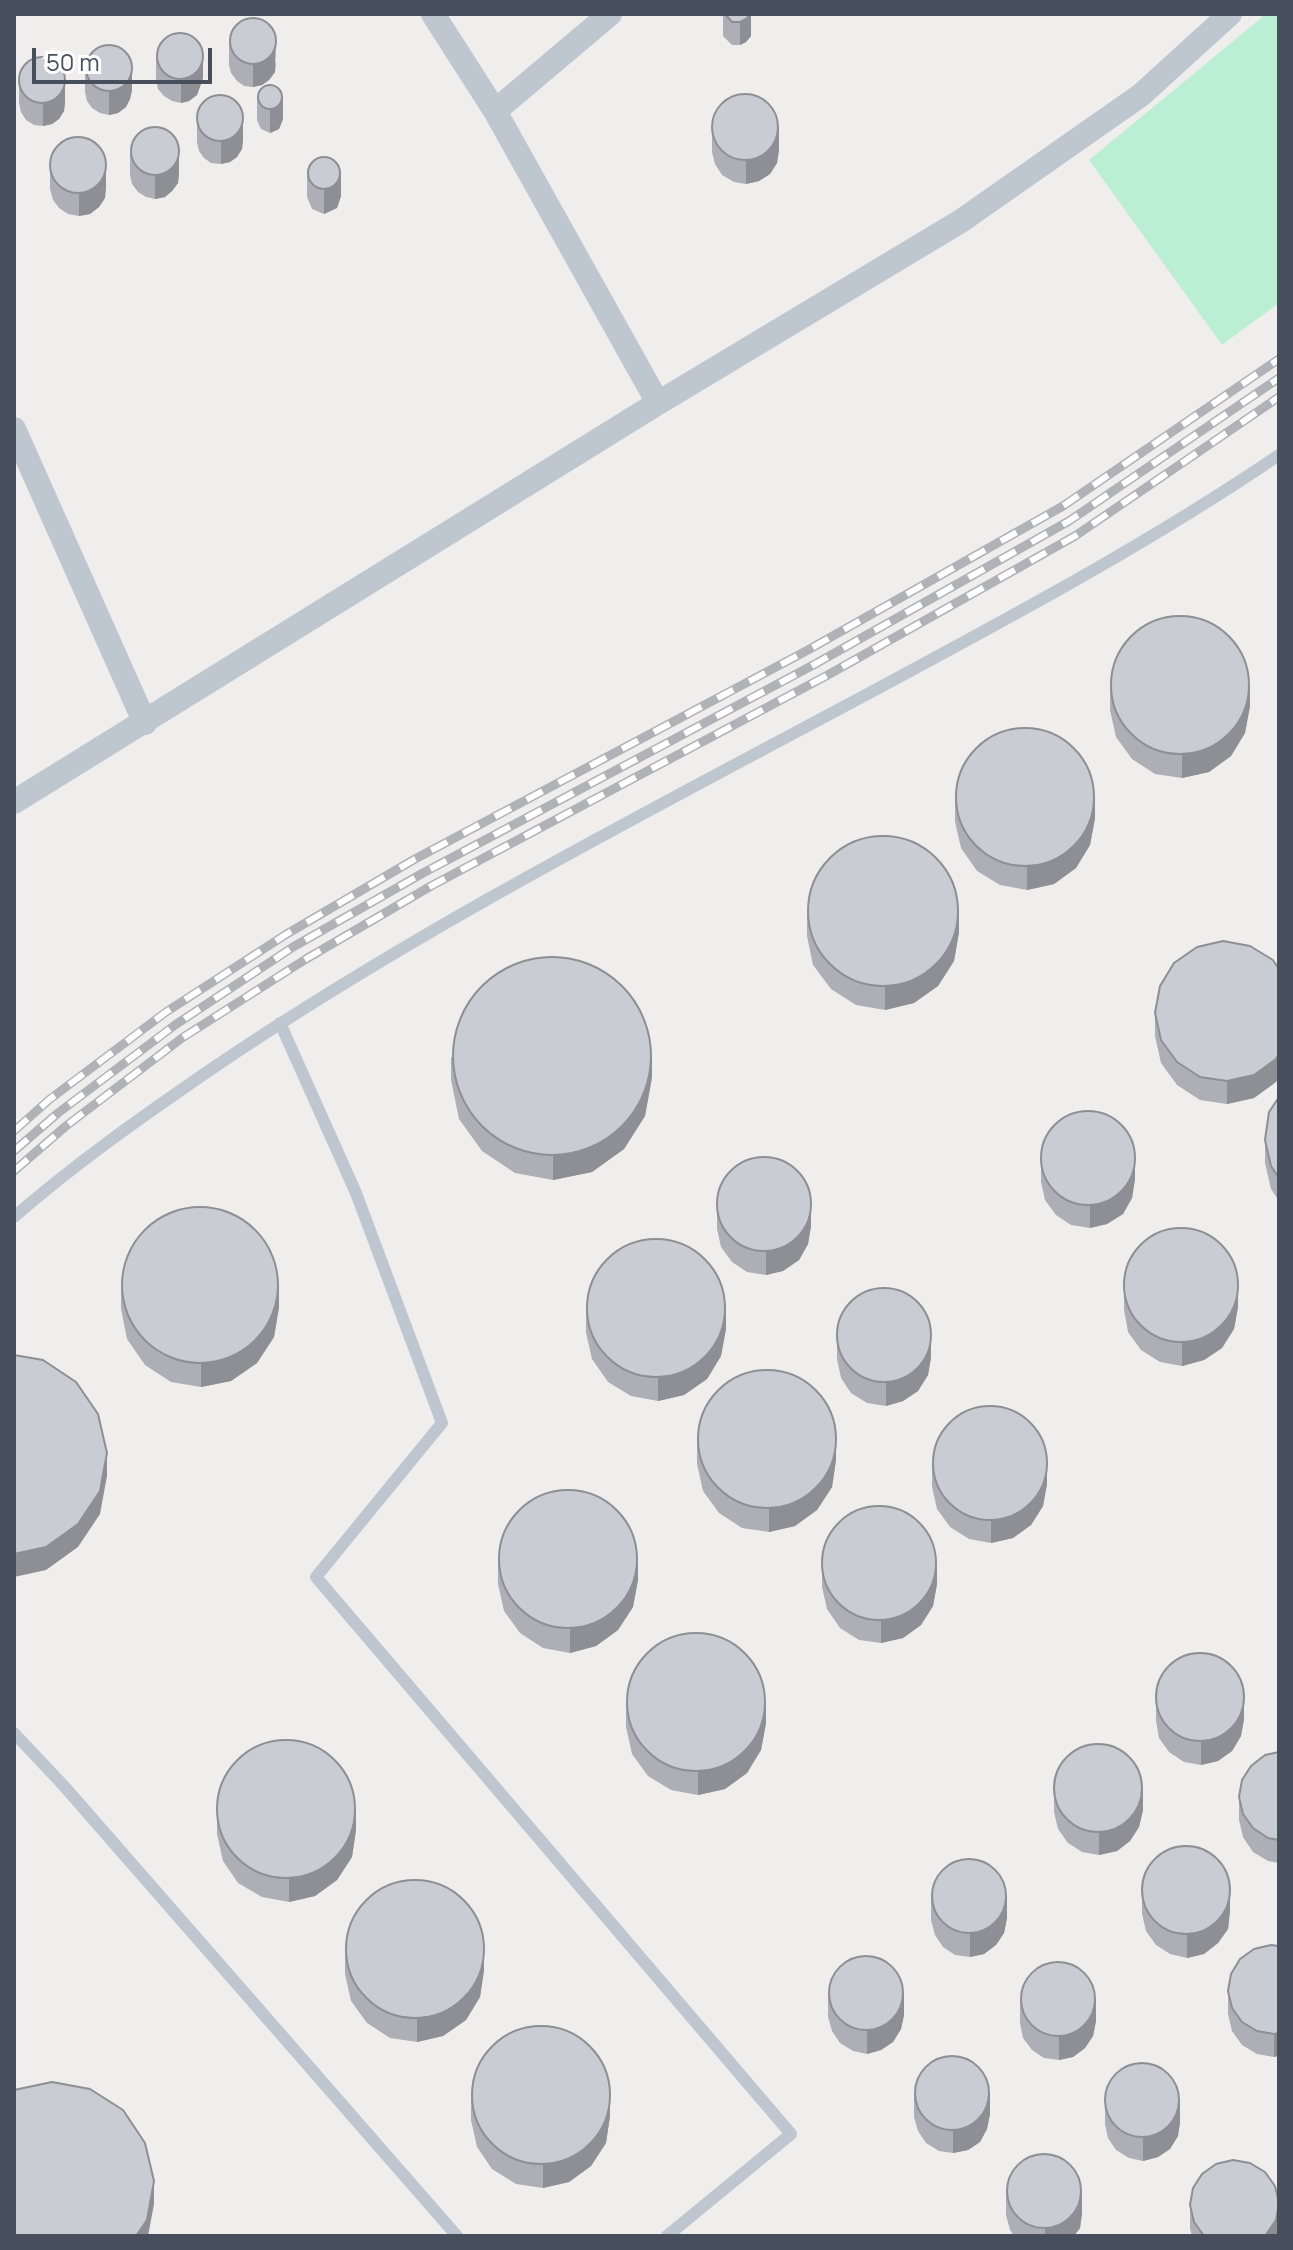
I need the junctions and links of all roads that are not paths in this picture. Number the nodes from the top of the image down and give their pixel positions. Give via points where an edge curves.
1 (433, 14) edge
2 (610, 14) edge
3 (1230, 14) edge
4 (495, 111) junction
5 (658, 403) junction
6 (14, 429) edge
7 (1279, 455) edge
8 (145, 723) junction
9 (14, 802) edge
10 (280, 1023) junction
11 (14, 1217) edge
12 (14, 1733) edge
13 (457, 2236) edge
14 (667, 2236) edge

1 - 4 street
2 - 4 street
3 - 5 street via 1141,95 961,221
4 - 5 street
5 - 8 street
6 - 8 street
7 - 10 lane via 1020,613 614,830 372,965
8 - 9 street
10 - 11 lane via 136,1121
10 - 14 lane via 356,1193 442,1423 316,1577 791,2134
12 - 13 lane

